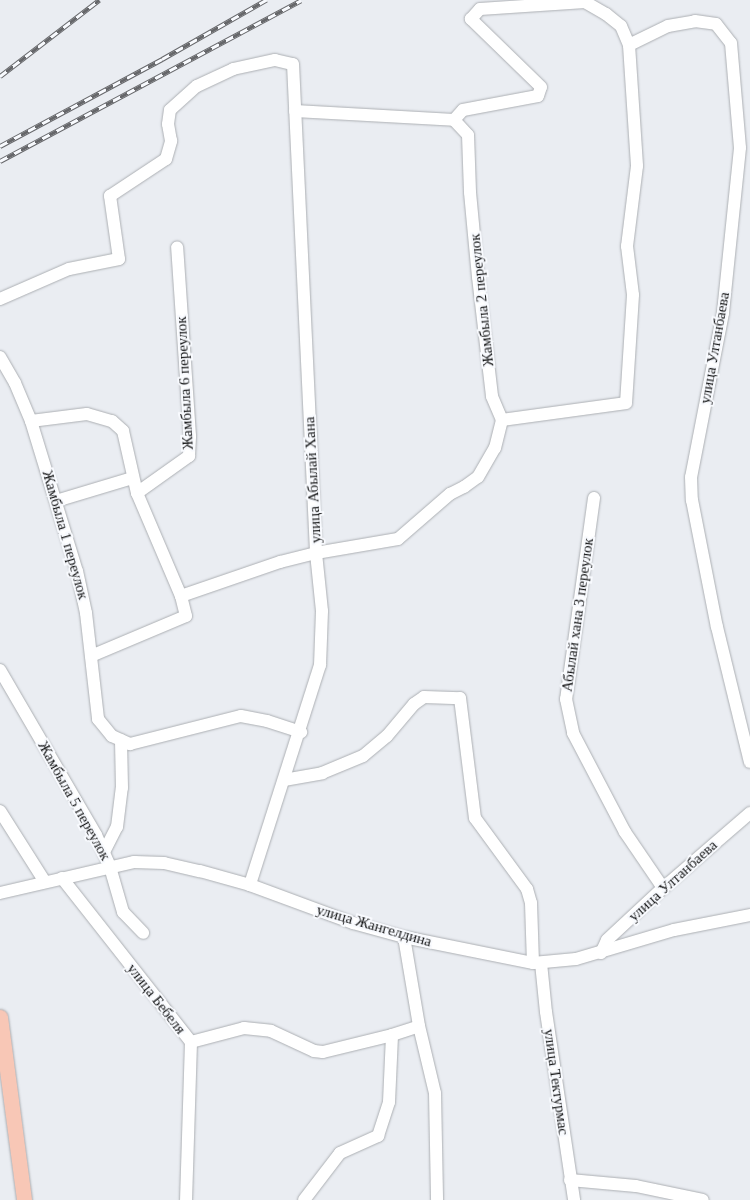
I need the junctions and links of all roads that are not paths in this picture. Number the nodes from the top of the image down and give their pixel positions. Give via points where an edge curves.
1 (629, 45) junction
2 (296, 112) junction
3 (454, 120) junction
4 (177, 246) dead end
5 (0, 299) edge
6 (0, 357) edge
7 (502, 420) junction
8 (31, 421) junction
9 (132, 478) junction
10 (137, 493) junction
11 (594, 498) dead end
12 (56, 501) junction
13 (316, 553) junction
14 (181, 596) junction
15 (90, 656) junction
16 (0, 670) edge
17 (301, 732) junction
18 (116, 738) junction
19 (750, 762) edge
20 (284, 780) junction
21 (0, 811) edge
22 (750, 813) edge
23 (104, 852) junction
24 (110, 867) junction
25 (62, 878) junction
26 (45, 882) junction
27 (250, 885) junction
28 (663, 888) junction
29 (0, 893) edge
30 (750, 915) edge
31 (143, 933) dead end
32 (404, 937) junction
33 (601, 953) junction
34 (537, 963) junction
35 (0, 1017) edge
36 (420, 1026) junction
37 (392, 1035) junction
38 (191, 1042) junction
39 (570, 1180) junction
40 (679, 1197) edge
41 (24, 1200) edge
42 (186, 1200) edge
43 (304, 1200) edge
44 (437, 1200) edge
45 (574, 1200) edge
46 (703, 1200) edge

1 - 3 street via 621,26 585,2 480,9 471,19 541,87 538,96 463,110
1 - 7 street via 637,166 627,246 633,295 626,403
1 - 19 street, улица Ултанбаева via 668,26 695,21 716,24 731,43 740,148 724,313 691,477 692,500 717,627
2 - 3 street
2 - 5 street, улица Абылай Хана via 293,64 275,60 233,69 197,86 170,110 171,141 166,159 110,196 119,259 69,269
2 - 13 street, улица Абылай Хана
3 - 7 street, Жамбыла 2 переулок via 468,134 470,192 492,396
4 - 10 street, Жамбыла 6 переулок via 189,456
6 - 8 street, Жамбыла 1 переулок via 15,382
7 - 13 street via 495,448 478,477 425,513 398,539
8 - 9 street via 87,414 112,421 123,431
8 - 12 street, Жамбыла 1 переулок
9 - 10 street
9 - 12 street
10 - 14 street
11 - 28 street, Абылай хана 3 переулок via 566,699 573,733 626,832
12 - 15 street, Жамбыла 1 переулок via 79,579
13 - 14 street
13 - 17 street, улица Абылай Хана via 322,611 320,665
14 - 15 street via 186,616
15 - 18 street, Жамбыла 1 переулок via 98,719
16 - 23 street, Жамбыла 5 переулок
17 - 18 street via 241,716 130,744
17 - 20 street, улица Абылай Хана
18 - 23 street via 122,788 117,827
20 - 27 street, улица Абылай Хана
20 - 34 street, улица Тектурмас via 322,773 364,756 424,697 460,698 475,818 527,888
21 - 26 street
22 - 28 street, улица Ултанбаева
23 - 24 street, Жамбыла 5 переулок
24 - 25 street, улица Жангелдина
24 - 27 street, улица Жангелдина via 134,862 164,863
24 - 31 street, Жамбыла 5 переулок via 123,912
25 - 26 street, улица Жангелдина
25 - 38 street, улица Бебеля
26 - 29 street, улица Жангелдина
27 - 32 street, улица Жангелдина via 353,923
28 - 33 street, улица Ултанбаева via 608,940
30 - 33 street, улица Жангелдина via 674,930
32 - 34 street, улица Жангелдина
32 - 36 street
33 - 34 street, улица Жангелдина
34 - 39 street, улица Тектурмас
35 - 41 main road
36 - 37 street
36 - 44 street via 435,1093
37 - 38 street via 323,1052 271,1031 244,1028
37 - 43 street via 389,1102 378,1136 340,1153
38 - 42 street, улица Бебеля
39 - 40 street via 636,1186
39 - 45 street, улица Тектурмас
40 - 46 street

